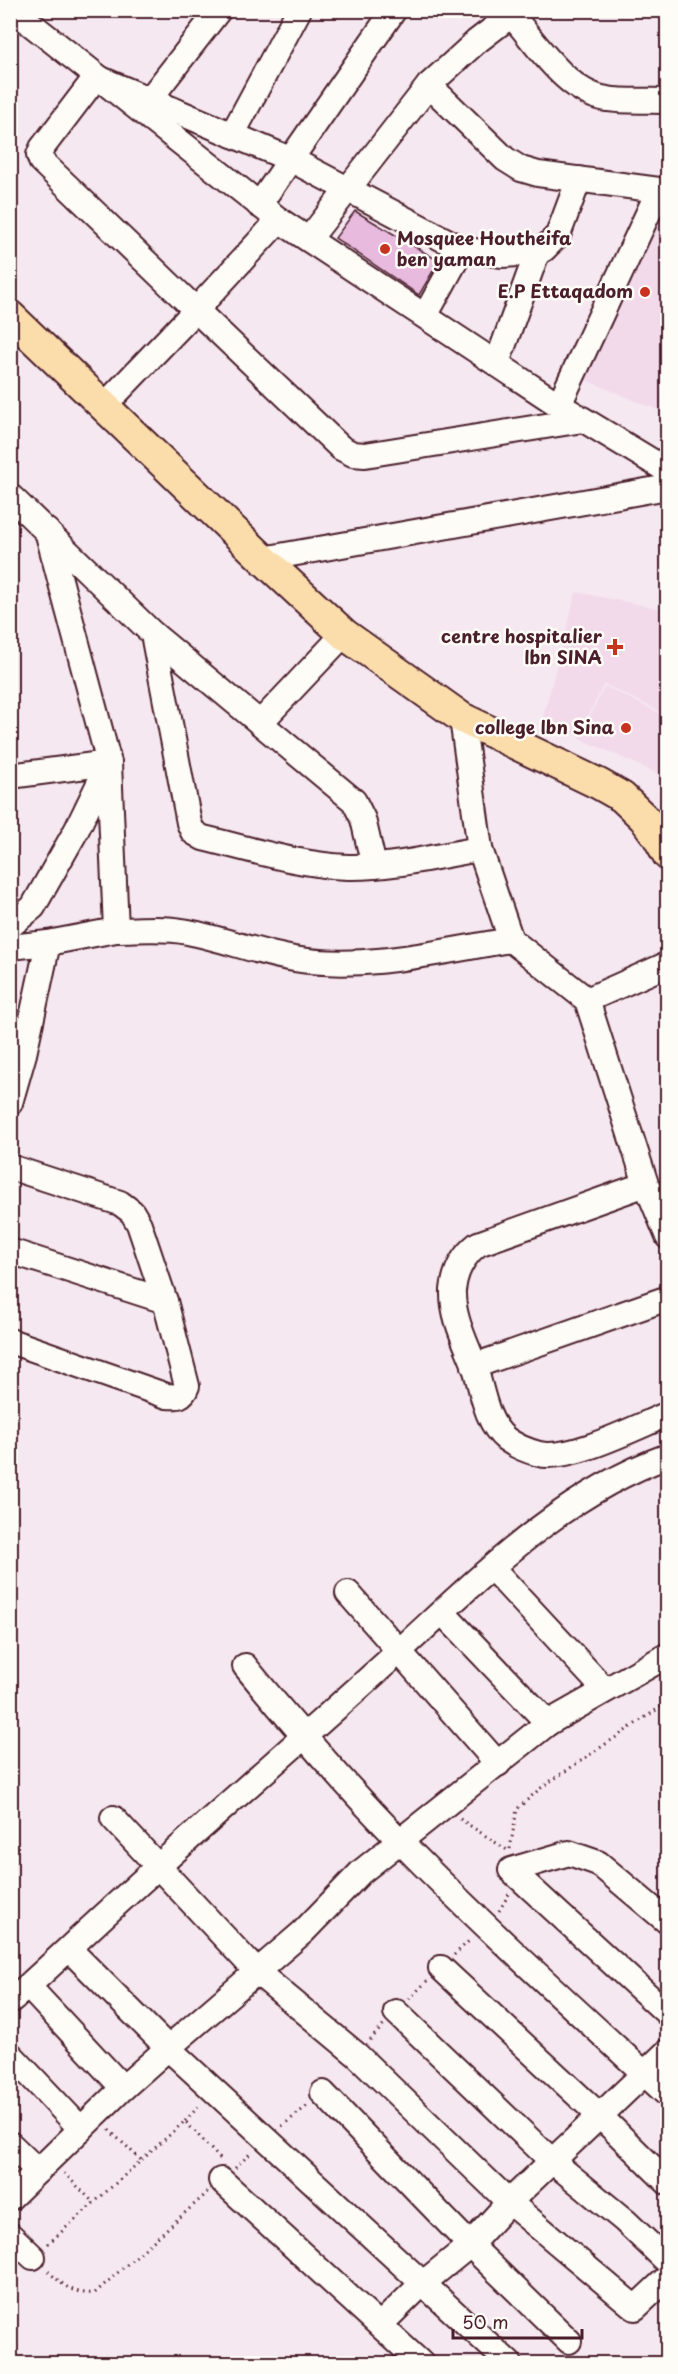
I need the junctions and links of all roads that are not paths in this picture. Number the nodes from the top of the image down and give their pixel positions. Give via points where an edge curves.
1 (219, 10) edge
2 (299, 10) edge
3 (394, 10) edge
4 (511, 12) edge
5 (15, 15) edge
6 (96, 77) junction
7 (429, 85) junction
8 (148, 100) junction
9 (668, 101) edge
10 (232, 135) junction
11 (292, 160) junction
12 (579, 179) junction
13 (347, 190) junction
14 (663, 191) edge
15 (259, 206) junction
16 (279, 220) junction
17 (309, 239) junction
18 (462, 249) junction
19 (537, 253) junction
20 (196, 310) junction
21 (10, 316) edge
22 (425, 316) junction
23 (496, 363) junction
24 (559, 405) junction
25 (104, 406) junction
26 (583, 420) junction
27 (668, 471) edge
28 (668, 487) edge
29 (10, 496) edge
30 (46, 529) junction
31 (263, 559) junction
32 (153, 634) junction
33 (344, 634) junction
34 (462, 718) junction
35 (260, 723) junction
36 (109, 763) junction
37 (10, 776) edge
38 (480, 849) junction
39 (668, 855) edge
40 (374, 866) junction
41 (10, 926) edge
42 (116, 930) junction
43 (511, 940) junction
44 (48, 943) junction
45 (10, 947) edge
46 (668, 964) edge
47 (587, 1000) junction
48 (17, 1055) edge
49 (10, 1103) edge
50 (10, 1167) edge
51 (646, 1184) junction
52 (668, 1237) edge
53 (10, 1251) edge
54 (668, 1298) edge
55 (165, 1300) junction
56 (10, 1341) edge
57 (474, 1366) junction
58 (668, 1414) edge
59 (668, 1456) edge
60 (492, 1568) junction
61 (348, 1593) dead end
62 (443, 1612) junction
63 (398, 1652) junction
64 (668, 1655) edge
65 (245, 1666) dead end
66 (605, 1690) junction
67 (548, 1723) junction
68 (303, 1737) junction
69 (498, 1764) junction
70 (113, 1818) dead end
71 (400, 1841) junction
72 (159, 1865) junction
73 (668, 1922) edge
74 (69, 1949) junction
75 (441, 1968) road end
76 (257, 1972) junction
77 (19, 1993) edge
78 (396, 2012) road end
79 (668, 2014) edge
80 (168, 2048) junction
81 (668, 2051) edge
82 (10, 2054) edge
83 (644, 2073) junction
84 (123, 2088) junction
85 (323, 2093) road end
86 (668, 2095) edge
87 (599, 2115) junction
88 (88, 2122) junction
89 (10, 2144) edge
90 (552, 2161) junction
91 (44, 2165) junction
92 (226, 2176) road end
93 (668, 2183) edge
94 (10, 2198) edge
95 (509, 2202) junction
96 (10, 2235) edge
97 (470, 2245) junction
98 (33, 2257) road end
99 (668, 2262) edge
100 (668, 2277) edge
101 (422, 2284) junction
102 (380, 2325) junction
103 (569, 2341) dead end
104 (422, 2364) edge
105 (510, 2364) edge

1 - 8 street
2 - 10 street
3 - 11 street
4 - 7 street
4 - 9 street via 568,79 586,94 608,100
5 - 6 street
6 - 8 street
6 - 15 street
6 - 20 street via 42,148 41,161
7 - 12 street via 505,159 521,169
7 - 13 street
8 - 10 street
10 - 11 street
11 - 13 street
11 - 15 street
12 - 14 street
12 - 19 street via 558,235
13 - 17 street
13 - 18 street
14 - 24 street
15 - 16 street
16 - 17 street
16 - 20 street
17 - 22 street
18 - 19 street via 501,255
18 - 22 street
19 - 23 street
20 - 25 street
20 - 26 street via 341,448 353,454
21 - 25 main road
22 - 23 street
23 - 24 street
24 - 26 street
25 - 31 main road
26 - 27 street
28 - 31 street
29 - 30 street
30 - 32 street
30 - 36 street
31 - 33 main road
32 - 35 street
32 - 40 street via 189,823 194,831 203,838 317,864
33 - 34 main road
33 - 35 street
34 - 38 street
34 - 39 main road via 622,797 644,818
35 - 40 street via 354,801 363,819
36 - 37 street
36 - 41 street via 33,907
36 - 42 street
38 - 40 street
38 - 43 street
42 - 43 street via 188,932 295,959 334,963 392,959
42 - 44 street
43 - 47 street
44 - 45 street
44 - 48 street
46 - 47 street
47 - 51 street
48 - 49 street
50 - 55 street via 120,1203 132,1212
51 - 52 street
51 - 57 street via 478,1244 466,1253 453,1290 455,1313
53 - 55 street
54 - 57 street
55 - 56 street via 187,1386 178,1397
57 - 58 street via 495,1425 505,1438 538,1454 571,1453
59 - 60 street via 595,1488 558,1512
60 - 62 street
60 - 66 street
61 - 63 street
62 - 63 street
62 - 67 street
63 - 68 street
63 - 69 street
64 - 66 street
65 - 68 street
66 - 67 street
67 - 69 street
68 - 71 street
68 - 72 street
69 - 71 street
70 - 72 street
71 - 76 street
71 - 83 street
72 - 74 street
72 - 76 street
73 - 79 street via 598,1863 569,1853 511,1870
74 - 77 street
74 - 80 street
75 - 87 street
76 - 80 street
76 - 95 street via 357,2055
77 - 84 street
78 - 90 street
80 - 84 street
80 - 101 street
81 - 83 street
82 - 88 street
83 - 86 street
83 - 87 street
84 - 88 street
85 - 97 street
87 - 90 street
87 - 93 street
88 - 91 street
89 - 91 street
90 - 95 street
90 - 99 street
91 - 94 street
92 - 102 street
95 - 97 street
95 - 100 street via 634,2308
96 - 98 street
97 - 101 street
97 - 103 street
101 - 102 street
101 - 105 street
102 - 104 street

